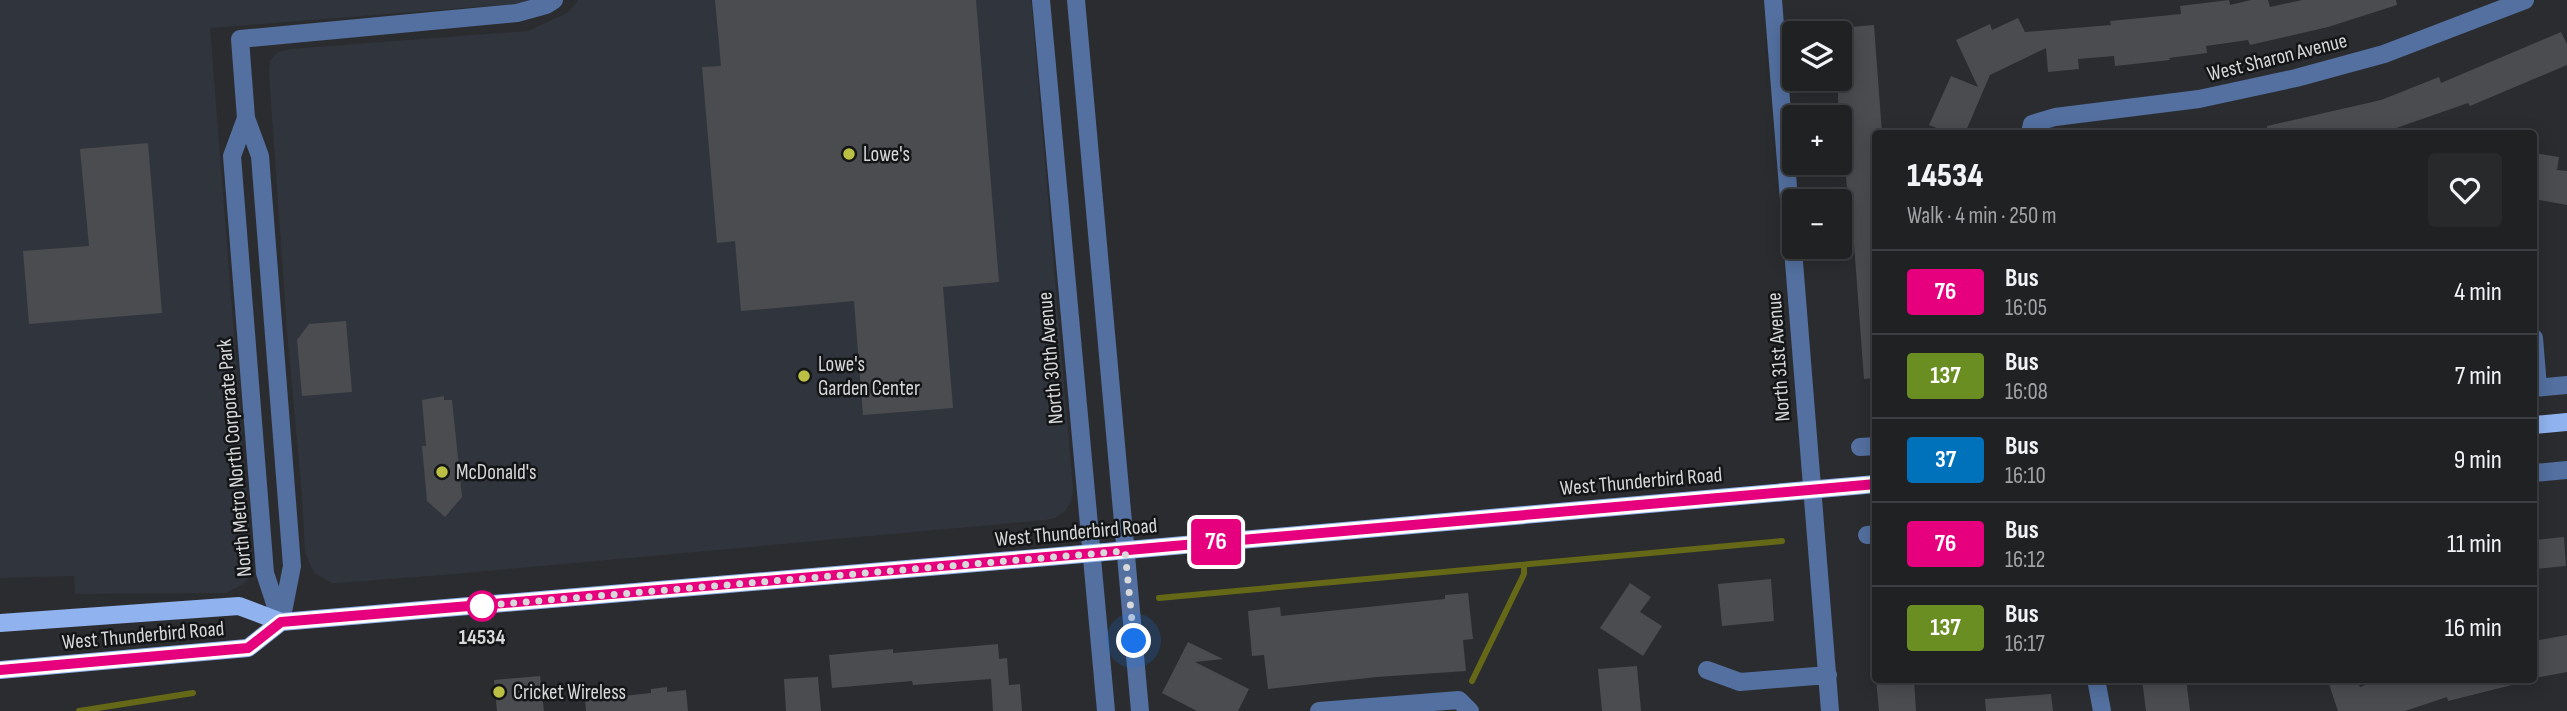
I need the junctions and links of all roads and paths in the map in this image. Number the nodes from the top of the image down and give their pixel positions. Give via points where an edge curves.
1 (554, 0) edge
2 (1041, 0) edge
3 (1076, 0) edge
4 (1773, 0) edge
5 (2525, 0) edge
6 (246, 118) junction
7 (2031, 128) edge
8 (2567, 385) edge
9 (2537, 387) edge
10 (2567, 422) edge
11 (2537, 425) edge
12 (2567, 471) edge
13 (2537, 473) edge
14 (1872, 484) edge
15 (1811, 489) junction
16 (1125, 551) junction
17 (1091, 554) junction
18 (281, 622) junction
19 (0, 623) edge
20 (0, 670) edge
21 (1707, 670) dead end
22 (1828, 674) junction
23 (2097, 683) edge
24 (1469, 709) edge
25 (1106, 711) edge
26 (1140, 711) edge
27 (1319, 711) edge
28 (1830, 711) edge
29 (2102, 711) edge

1 - 6 street, North Metro North Corporate Park via 517,13 240,39
2 - 17 street, North 30th Avenue
3 - 16 street
4 - 15 street, North 31st Avenue
5 - 7 street, West Sharon Avenue via 2384,54 2296,78 2199,99 2055,117
6 - 18 street, North Metro North Corporate Park via 260,156 292,566
6 - 18 street, North Metro North Corporate Park via 232,156 265,573
8 - 9 street
10 - 11 main road
12 - 13 street
14 - 15 main road, West Thunderbird Road
15 - 16 main road, West Thunderbird Road
15 - 22 street, North 31st Avenue
16 - 17 main road, West Thunderbird Road
16 - 26 street
17 - 18 main road, West Thunderbird Road
17 - 25 street, North 30th Avenue
18 - 19 main road, West Thunderbird Road via 239,606
18 - 20 main road, West Thunderbird Road via 248,648
21 - 22 street via 1740,681
22 - 28 street, North 31st Avenue
23 - 29 street
24 - 27 street via 1459,700

